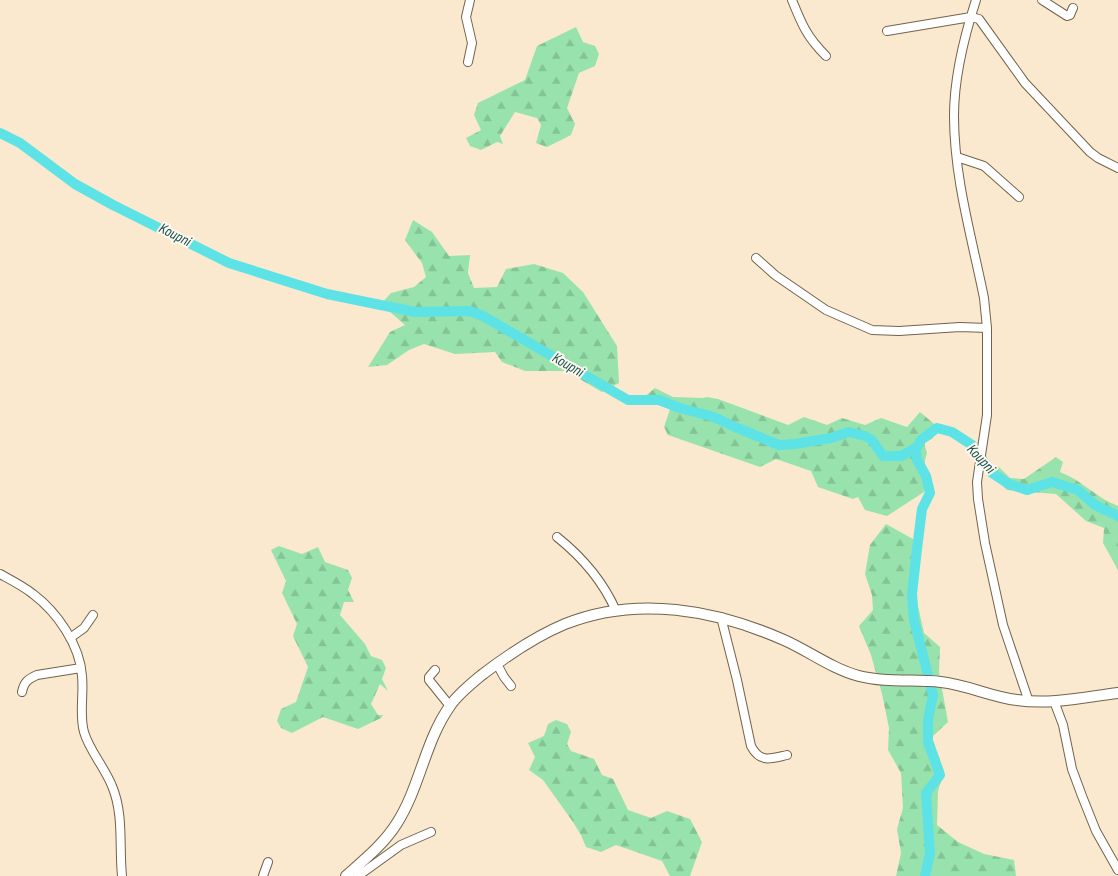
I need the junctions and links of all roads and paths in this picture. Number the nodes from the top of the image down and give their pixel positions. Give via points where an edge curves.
1 (470, 0) edge
2 (792, 0) edge
3 (975, 0) edge
4 (1042, 0) edge
5 (1073, 8) dead end
6 (971, 17) junction
7 (887, 32) dead end
8 (826, 56) dead end
9 (468, 62) dead end
10 (957, 157) junction
11 (1118, 168) edge
12 (1020, 197) dead end
13 (756, 258) dead end
14 (987, 328) junction
15 (557, 537) dead end
16 (0, 574) edge
17 (616, 611) junction
18 (93, 615) dead end
19 (721, 617) junction
20 (70, 638) junction
21 (497, 664) junction
22 (81, 668) junction
23 (435, 670) dead end
24 (511, 686) dead end
25 (22, 692) dead end
26 (1118, 693) edge
27 (1054, 701) junction
28 (1029, 702) junction
29 (450, 706) junction
30 (787, 755) dead end
31 (431, 832) dead end
32 (268, 862) dead end
33 (1118, 870) edge
34 (122, 876) edge
35 (264, 876) edge
36 (346, 876) edge
37 (358, 876) edge

1 - 9 street via 466,17 472,43
2 - 8 street via 803,28
3 - 6 street
4 - 5 street via 1067,16
6 - 7 street
6 - 10 street via 959,68 954,114
6 - 11 street via 979,19 1025,83 1082,144 1098,158
10 - 12 street via 984,166
10 - 14 street
13 - 14 street via 826,310 872,330
14 - 28 street via 987,415 977,482 978,499 1003,625
15 - 17 street via 583,559
16 - 20 street via 33,594
17 - 19 main road via 688,610
17 - 21 main road via 564,624
18 - 20 street via 84,628
19 - 28 main road via 785,640 860,676 960,685
19 - 30 street via 751,746 760,757 768,759
20 - 22 street
21 - 24 street
21 - 29 main road
22 - 25 street via 37,675 24,683
22 - 34 street via 82,720 88,742 106,771 118,807
23 - 29 street via 429,680
26 - 27 main road
27 - 28 main road
27 - 33 street via 1082,796 1096,831
29 - 36 main road via 397,824
31 - 37 street via 402,845
32 - 35 street

